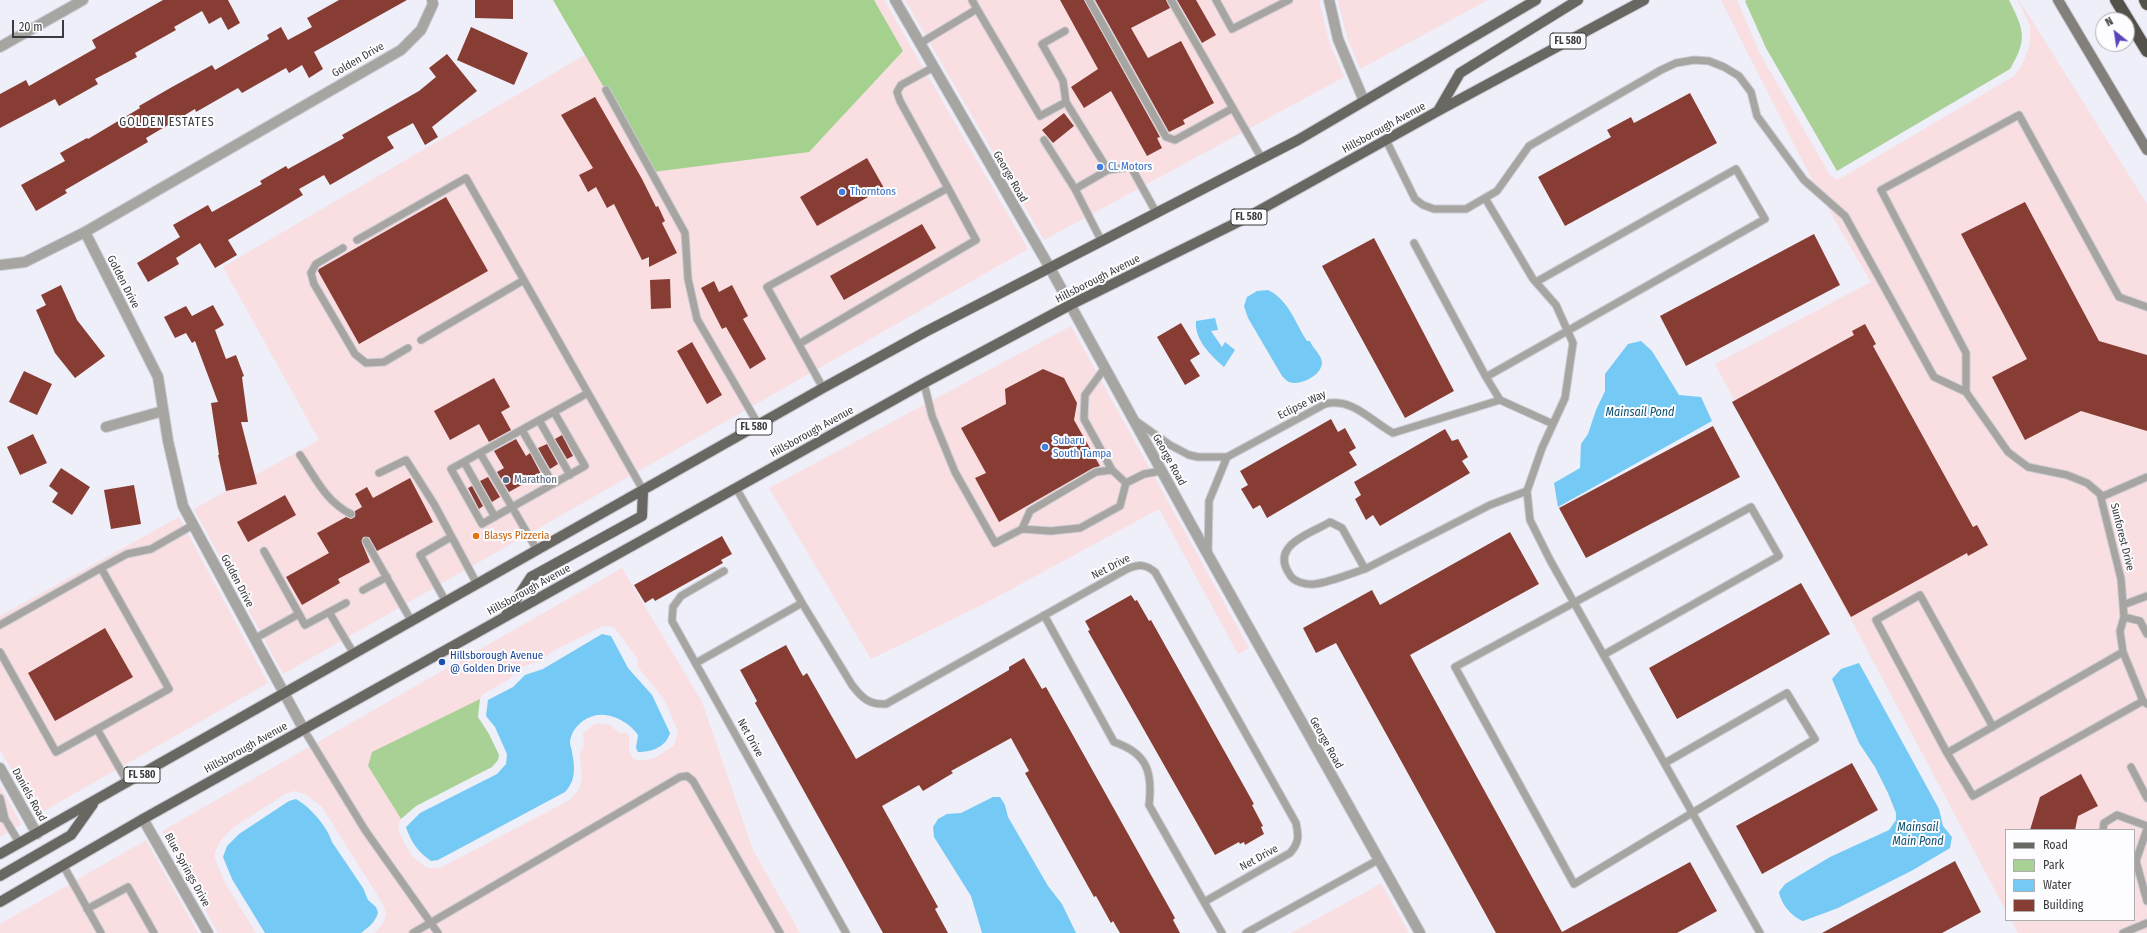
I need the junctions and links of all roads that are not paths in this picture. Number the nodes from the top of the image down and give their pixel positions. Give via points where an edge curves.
1 (83, 0) edge
2 (432, 0) edge
3 (894, 0) edge
4 (972, 0) edge
5 (1088, 0) edge
6 (1171, 0) edge
7 (1216, 0) edge
8 (1289, 0) edge
9 (1329, 0) edge
10 (1536, 0) edge
11 (1578, 0) edge
12 (1644, 0) edge
13 (2058, 0) edge
14 (2116, 0) edge
15 (2144, 0) edge
16 (2147, 4) edge
17 (977, 9) junction
18 (1065, 31) dead end
19 (919, 44) junction
20 (0, 47) edge
21 (2147, 51) edge
22 (932, 68) junction
23 (606, 90) dead end
24 (1364, 101) junction
25 (1066, 102) junction
26 (1233, 108) junction
27 (1438, 111) junction
28 (1044, 140) dead end
29 (1386, 140) junction
30 (2147, 150) edge
31 (1262, 159) junction
32 (1108, 170) junction
33 (948, 188) junction
34 (1075, 189) junction
35 (1485, 198) junction
36 (1156, 214) junction
37 (85, 232) junction
38 (357, 240) dead end
39 (1102, 242) junction
40 (1414, 243) dead end
41 (343, 248) dead end
42 (0, 265) edge
43 (1050, 268) junction
44 (524, 280) junction
45 (1536, 282) junction
46 (1070, 305) junction
47 (2147, 307) edge
48 (1567, 330) junction
49 (421, 340) dead end
50 (799, 344) junction
51 (408, 348) dead end
52 (1104, 369) junction
53 (1486, 377) junction
54 (924, 384) junction
55 (823, 388) junction
56 (588, 392) junction
57 (1966, 392) junction
58 (1500, 400) junction
59 (163, 411) junction
60 (554, 412) junction
61 (1132, 419) junction
62 (539, 420) junction
63 (758, 424) junction
64 (1553, 424) junction
65 (106, 427) dead end
66 (522, 430) junction
67 (480, 453) junction
68 (300, 455) dead end
69 (1227, 457) junction
70 (464, 462) junction
71 (1112, 470) junction
72 (1161, 471) junction
73 (379, 473) dead end
74 (570, 475) junction
75 (2147, 477) edge
76 (1126, 483) junction
77 (553, 484) junction
78 (736, 488) junction
79 (643, 490) junction
80 (1527, 491) junction
81 (2100, 497) junction
82 (512, 508) junction
83 (351, 514) dead end
84 (495, 517) junction
85 (193, 525) junction
86 (1022, 529) junction
87 (451, 538) junction
88 (366, 541) dead end
89 (537, 550) junction
90 (264, 551) dead end
91 (1208, 556) junction
92 (101, 568) junction
93 (1365, 569) junction
94 (724, 571) dead end
95 (387, 577) junction
96 (477, 584) junction
97 (363, 590) dead end
98 (2147, 596) edge
99 (446, 602) junction
100 (1575, 602) junction
101 (346, 603) dead end
102 (802, 603) junction
103 (2122, 604) junction
104 (329, 612) junction
105 (299, 614) junction
106 (1044, 616) junction
107 (505, 617) junction
108 (2124, 617) junction
109 (412, 622) junction
110 (0, 625) edge
111 (2147, 634) edge
112 (254, 639) junction
113 (0, 652) edge
114 (2124, 652) junction
115 (354, 654) junction
116 (1605, 654) junction
117 (696, 663) junction
118 (284, 694) junction
119 (2145, 702) edge
120 (1993, 727) junction
121 (97, 729) junction
122 (304, 730) junction
123 (1947, 753) junction
124 (1665, 763) junction
125 (2131, 767) dead end
126 (0, 768) edge
127 (128, 783) junction
128 (0, 798) edge
129 (2147, 798) edge
130 (95, 801) junction
131 (1693, 811) junction
132 (2, 818) edge
133 (143, 819) junction
134 (2147, 826) edge
135 (2102, 829) edge
136 (2147, 829) edge
137 (37, 834) junction
138 (20, 844) junction
139 (0, 854) edge
140 (1378, 860) junction
141 (2135, 860) edge
142 (63, 865) junction
143 (0, 876) edge
144 (2147, 901) edge
145 (0, 902) edge
146 (1204, 902) junction
147 (87, 909) junction
148 (431, 922) junction
149 (2147, 923) edge
150 (101, 933) edge
151 (154, 933) edge
152 (208, 933) edge
153 (412, 933) edge
154 (438, 933) edge
155 (780, 933) edge
156 (846, 933) edge
157 (1222, 933) edge
158 (1246, 933) edge
159 (1420, 933) edge
160 (1760, 933) edge
161 (2123, 933) edge

1 - 20 street
2 - 37 street, Golden Drive via 433,4 421,30 401,50
3 - 19 street, George Road
4 - 17 lane
5 - 26 lane via 1166,137 1175,140
6 - 26 lane
7 - 8 lane via 1232,29
9 - 24 street via 1338,39
10 - 24 main road, FL 580
11 - 27 main road via 1460,72
12 - 27 main road, Hillsborough Avenue / FL 580
13 - 30 main road
14 - 21 highway
15 - 16 highway
17 - 19 lane
17 - 25 lane via 1040,116
18 - 25 lane via 1042,44 1063,81
19 - 22 street, George Road
22 - 33 lane via 902,85 897,92
22 - 43 street, George Road
23 - 63 lane via 685,233 688,279 697,319
24 - 31 main road, FL 580
25 - 32 lane
26 - 31 lane
27 - 29 main road, Hillsborough Avenue / FL 580
28 - 34 lane
29 - 35 lane via 1415,199 1423,205 1434,209 1466,209
29 - 46 main road, Hillsborough Avenue / FL 580 via 1242,220
31 - 36 main road, FL 580
32 - 34 lane
32 - 36 lane via 1131,166
33 - 50 lane via 976,240
33 - 50 lane via 767,287
34 - 39 lane
35 - 45 lane
35 - 57 lane via 1497,191 1529,146 1661,70 1676,63 1694,60 1709,61 1724,67 1739,76 1751,92 1757,116 1804,180 1845,216 1934,377
36 - 39 main road, FL 580
37 - 42 street via 25,262
37 - 59 street, Golden Drive via 158,377
38 - 44 lane via 466,178
39 - 43 main road, FL 580
40 - 53 lane
41 - 51 lane via 316,264 311,273 314,284 355,354 366,363 384,362
43 - 46 street, George Road
43 - 55 main road, FL 580
44 - 49 lane
44 - 56 lane
45 - 48 lane via 1556,305
45 - 48 lane via 1736,170 1765,219
46 - 52 street, George Road
46 - 54 main road, Hillsborough Avenue / FL 580
47 - 57 lane via 2119,297 2019,115 1881,190 1966,353
48 - 53 lane
48 - 64 lane via 1573,343 1565,398
50 - 55 lane
52 - 61 street, George Road
52 - 71 lane via 1085,395 1084,419
53 - 58 lane
54 - 78 main road, Hillsborough Avenue / FL 580
54 - 86 lane via 932,416 955,472 996,543
55 - 63 main road, FL 580
56 - 60 lane
56 - 79 lane
57 - 81 lane, Sunforest Drive via 2008,452 2028,467 2067,475 2087,483
58 - 64 lane
58 - 69 lane, Eclipse Way via 1393,433 1346,403 1336,401 1325,404
59 - 65 street
59 - 85 street, Golden Drive via 183,506
60 - 62 lane
60 - 74 lane via 585,466
61 - 69 lane via 1170,445 1189,454 1198,457
61 - 72 street, George Road
62 - 66 lane
62 - 74 lane
63 - 79 main road, FL 580
64 - 80 lane
66 - 67 lane
66 - 77 lane
67 - 70 lane
67 - 82 lane
68 - 83 lane via 327,496 339,508
69 - 91 lane via 1209,501
70 - 84 lane
70 - 84 lane via 451,469 482,524
71 - 76 lane
71 - 86 lane via 1096,472 1030,511
72 - 76 lane via 1144,474
72 - 91 street, George Road
73 - 87 lane via 406,460 434,504
74 - 77 lane
75 - 81 lane
76 - 86 lane via 1120,506 1080,528 1051,531
77 - 82 lane
78 - 102 lane, Net Drive
78 - 107 main road, Hillsborough Avenue / FL 580
79 - 89 main road, FL 580
79 - 107 main road via 642,516 531,577
80 - 93 lane via 1490,505
80 - 100 lane via 1530,520
81 - 103 lane, Sunforest Drive via 2121,579
82 - 84 lane
82 - 89 lane
85 - 92 lane via 151,549 127,554
85 - 112 street, Golden Drive
87 - 96 lane
87 - 99 lane via 420,555
88 - 95 lane
89 - 96 main road, FL 580
90 - 105 lane
91 - 140 street, George Road
92 - 110 lane
92 - 121 lane via 169,689
93 - 93 lane via 1342,528 1330,522 1289,546 1284,554 1284,564 1291,577 1301,583 1314,584
94 - 117 lane, Net Drive via 681,596 673,607 672,621
95 - 97 lane
95 - 109 lane
96 - 99 main road, FL 580
98 - 103 lane
99 - 109 main road, FL 580
100 - 116 lane
100 - 116 lane via 1751,507 1779,556
100 - 131 lane via 1456,667 1574,884
101 - 104 lane
102 - 106 lane, Net Drive via 861,698 874,705 886,704
102 - 117 lane
103 - 108 lane, Sunforest Drive
104 - 105 lane via 305,625
104 - 115 lane
105 - 112 lane
106 - 146 lane via 1114,742 1127,746 1140,756 1148,770 1151,789 1149,805
106 - 146 lane, Net Drive via 1138,564 1148,566 1156,572 1296,823 1299,835 1297,844 1290,853
107 - 122 main road, Hillsborough Avenue / FL 580
108 - 111 lane via 2140,621
108 - 114 lane, Sunforest Drive via 2120,631
109 - 115 main road, FL 580
112 - 118 street, Golden Drive
113 - 121 lane via 56,752
114 - 119 lane, Sunforest Drive
114 - 120 lane
115 - 118 main road, FL 580
116 - 124 lane
117 - 156 lane, Net Drive
118 - 122 street, Golden Drive
118 - 127 main road, FL 580
119 - 123 lane via 1973,796
120 - 123 lane
120 - 123 lane via 1920,595 1882,616 1876,620
121 - 127 lane
122 - 133 main road, Hillsborough Avenue / FL 580
122 - 148 lane via 365,830
124 - 131 lane
124 - 131 lane via 1787,693 1815,739
125 - 129 lane
126 - 137 street, Daniels Road
127 - 130 main road, FL 580
128 - 132 lane
130 - 137 main road, FL 580
130 - 143 main road via 72,835
131 - 160 lane
132 - 138 lane
133 - 142 main road, Hillsborough Avenue / FL 580
133 - 152 street, Blue Springs Drive
134 - 135 lane via 2116,815 2104,823
136 - 141 lane
137 - 138 main road, FL 580
138 - 139 main road, FL 580
140 - 158 lane
140 - 159 street, George Road
141 - 144 lane
142 - 145 main road, Hillsborough Avenue / FL 580
142 - 147 lane
146 - 157 lane
147 - 150 lane
147 - 151 lane via 128,887
148 - 153 lane
148 - 154 lane
148 - 155 lane via 680,777 688,776
149 - 161 lane

